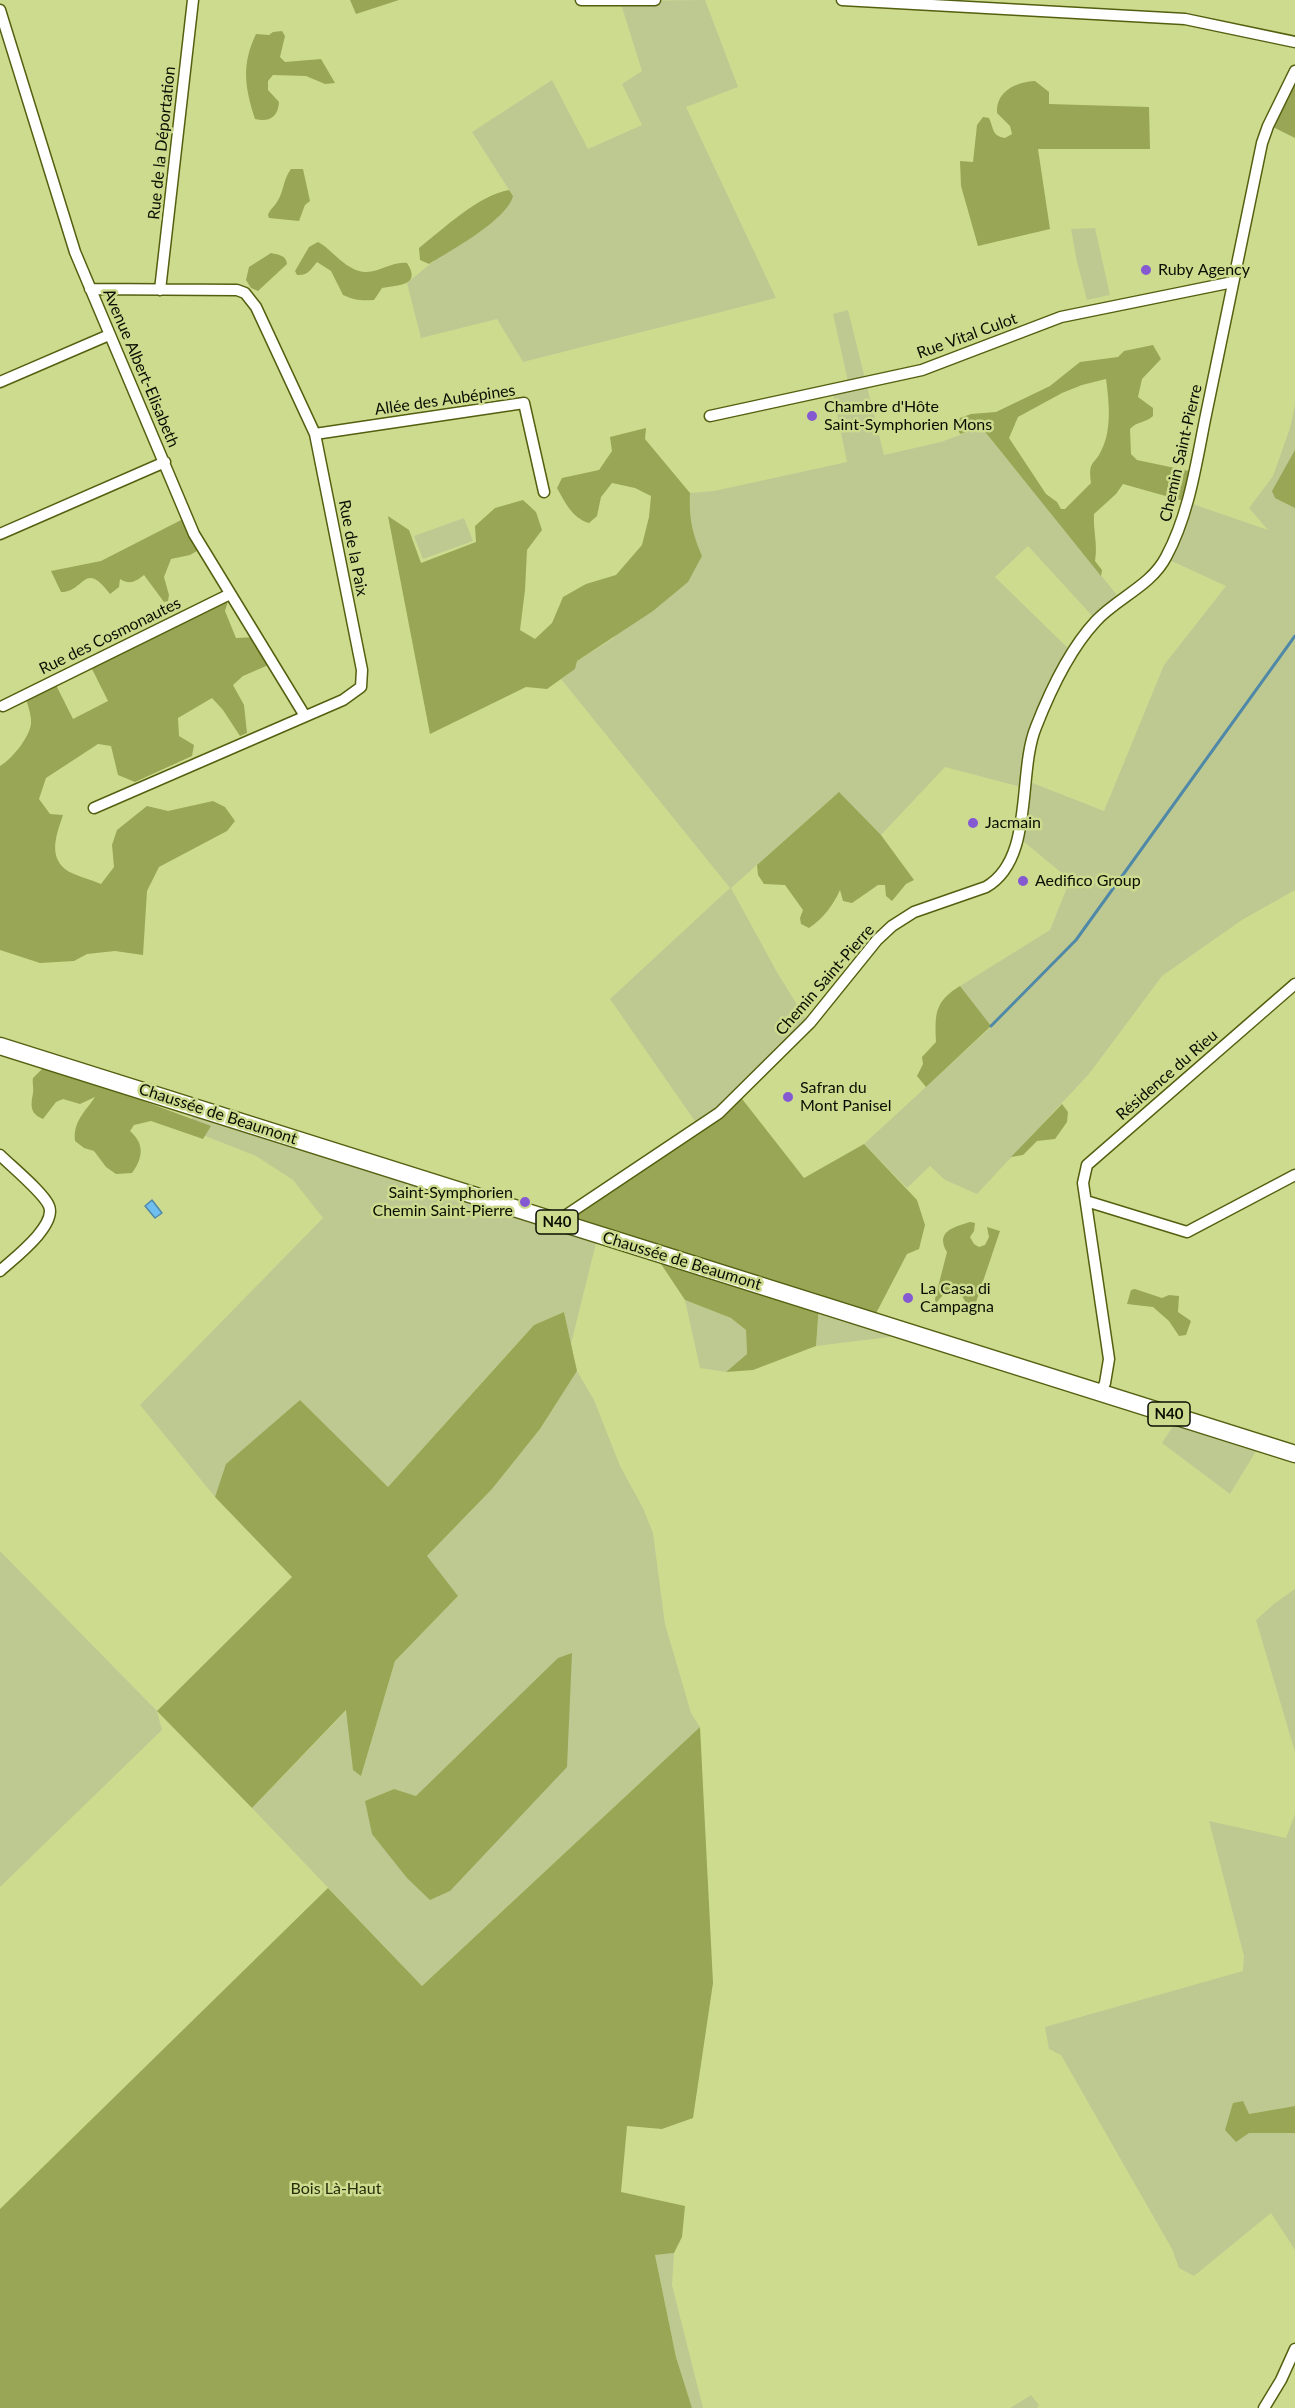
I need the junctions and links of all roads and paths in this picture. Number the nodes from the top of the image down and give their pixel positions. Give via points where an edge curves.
1 (193, 0) edge
2 (581, 0) edge
3 (655, 0) edge
4 (842, 0) edge
5 (0, 10) edge
6 (1295, 42) edge
7 (1295, 71) edge
8 (1233, 282) junction
9 (90, 289) junction
10 (160, 290) junction
11 (109, 335) junction
12 (0, 382) edge
13 (710, 416) dead end
14 (315, 434) junction
15 (165, 462) junction
16 (544, 492) dead end
17 (0, 534) edge
18 (230, 594) junction
19 (3, 706) dead end
20 (305, 716) junction
21 (94, 808) dead end
22 (1295, 984) edge
23 (0, 1046) edge
24 (0, 1155) edge
25 (1295, 1175) edge
26 (1086, 1201) junction
27 (561, 1223) junction
28 (0, 1272) edge
29 (1101, 1392) junction
30 (1295, 1454) edge
31 (1295, 2349) edge
32 (1264, 2408) edge

1 - 10 street, Rue de la Déportation
2 - 3 street
4 - 6 street via 1185,19
5 - 9 street, Avenue Albert-Elisabeth
7 - 8 street, Chemin Saint-Pierre via 1262,143
8 - 13 street, Rue Vital Culot via 1061,316 922,370
8 - 27 street, Chemin Saint-Pierre via 1192,481 1175,539 1157,571 1096,620 1052,691 1031,738 1016,846 1004,870 993,883 914,912 892,926 810,1023 726,1107 568,1214
9 - 10 street, Rue de la Paix
9 - 11 street, Avenue Albert-Elisabeth
10 - 14 street, Rue de la Paix via 245,293 256,307
11 - 12 street
11 - 15 street, Avenue Albert-Elisabeth
14 - 16 street, Allée des Aubépines via 524,403
14 - 20 street, Rue de la Paix via 362,670 361,687 343,700
15 - 17 street
15 - 18 street, Avenue Albert-Elisabeth via 194,534
18 - 19 street, Rue des Cosmonautes
18 - 20 street, Avenue Albert-Elisabeth
20 - 21 street, Rue de la Paix
22 - 26 street, Résidence du Rieu via 1087,1165
23 - 27 main road, Chaussée de Beaumont / N40
24 - 28 street via 45,1200 50,1219
25 - 26 street via 1187,1232
26 - 29 street, Résidence du Rieu via 1109,1359
27 - 29 main road, Chaussée de Beaumont / N40
29 - 30 main road, Chaussée de Beaumont / N40
31 - 32 street

